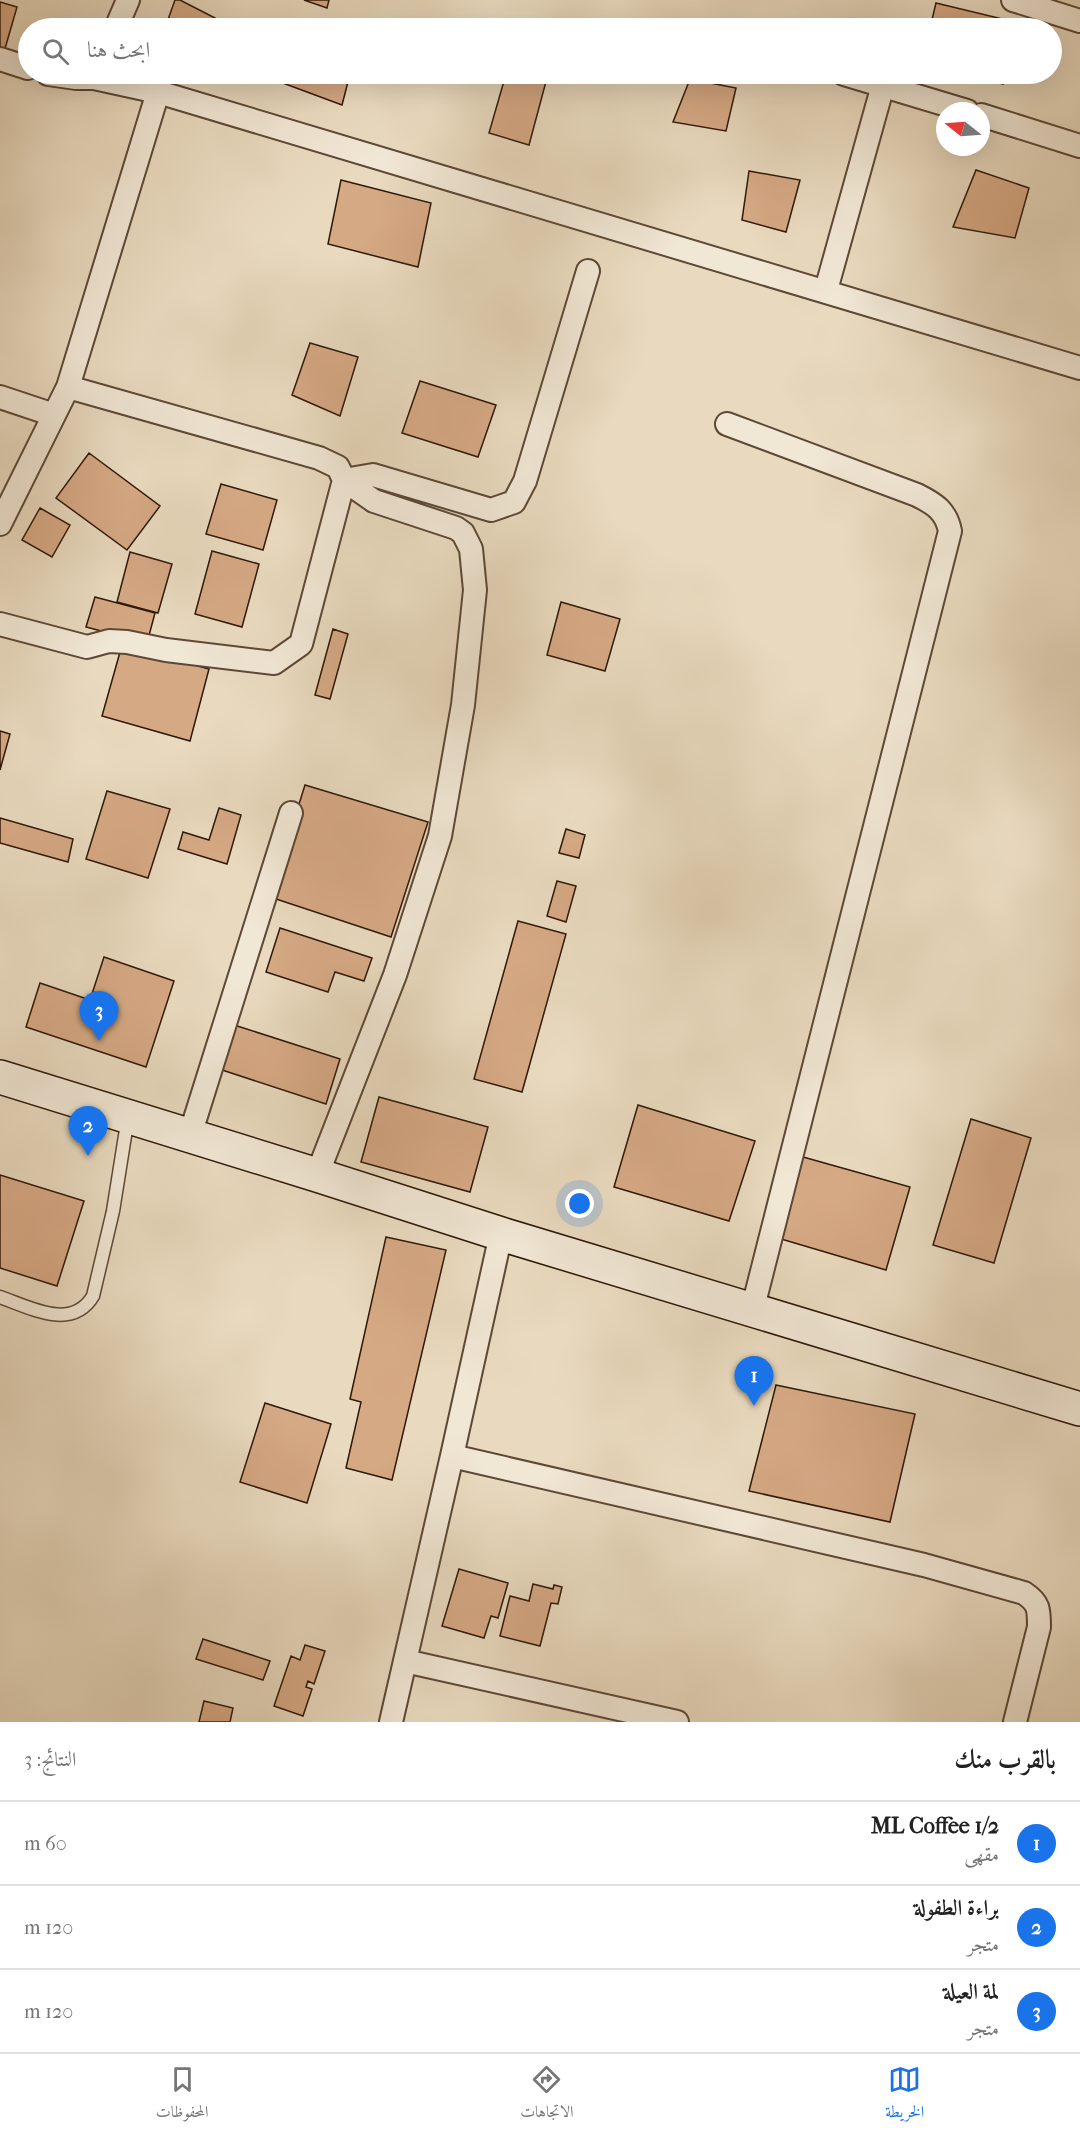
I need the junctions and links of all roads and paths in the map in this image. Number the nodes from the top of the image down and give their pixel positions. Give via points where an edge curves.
1 (128, 0) edge
2 (1013, 0) edge
3 (120, 18) edge
4 (1080, 21) edge
5 (0, 59) edge
6 (18, 65) edge
7 (126, 84) edge
8 (879, 84) edge
9 (883, 85) junction
10 (158, 92) junction
11 (938, 102) edge
12 (990, 118) edge
13 (1080, 146) edge
14 (588, 270) dead end
15 (826, 290) junction
16 (1080, 368) edge
17 (68, 387) junction
18 (0, 397) edge
19 (54, 415) junction
20 (727, 424) dead end
21 (344, 480) junction
22 (0, 524) edge
23 (0, 624) edge
24 (291, 813) dead end
25 (0, 1077) edge
26 (128, 1116) junction
27 (190, 1135) junction
28 (317, 1175) junction
29 (501, 1234) junction
30 (0, 1297) edge
31 (752, 1311) junction
32 (1080, 1409) edge
33 (452, 1456) junction
34 (405, 1661) junction
35 (391, 1722) edge
36 (677, 1722) edge
37 (1015, 1722) edge

1 - 3 street
2 - 4 street
5 - 6 street
7 - 10 street
8 - 9 street
9 - 11 street
9 - 15 street
10 - 15 street
10 - 17 street
12 - 13 street
14 - 21 street via 525,481 514,502 491,510 373,475
15 - 16 street
17 - 19 street
17 - 21 street via 320,458 338,467
18 - 19 street
19 - 22 street
20 - 31 street via 917,495 942,510 950,531
21 - 23 street via 301,644 274,663 128,642 108,641 87,647
21 - 28 street via 374,501 463,533 471,549 475,590 463,705 440,837 396,975
24 - 27 street
25 - 26 main road
26 - 27 main road
26 - 30 lane via 113,1211 87,1307 58,1315
27 - 28 main road
28 - 29 main road
29 - 31 main road
29 - 33 street
31 - 32 main road
33 - 34 street
33 - 37 street via 924,1565 1024,1593 1035,1600 1039,1627
34 - 35 street
34 - 36 street

